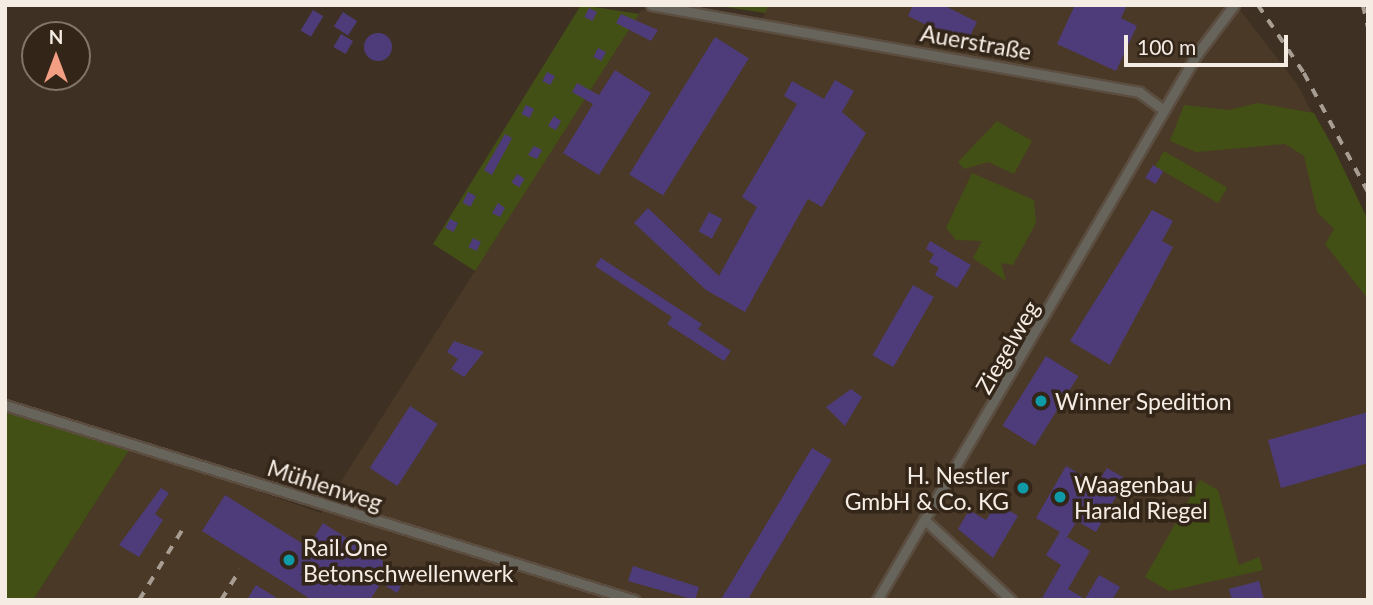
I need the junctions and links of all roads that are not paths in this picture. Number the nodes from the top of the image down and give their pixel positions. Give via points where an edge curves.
1 (651, 5) edge
2 (1234, 5) edge
3 (1164, 110) junction
4 (5, 405) edge
5 (926, 521) junction
6 (634, 600) edge
7 (877, 600) edge
8 (1011, 600) edge

1 - 3 street, Auerstraße via 1139,92
2 - 3 street
3 - 5 street, Ziegelweg
4 - 6 street, Mühlenweg
5 - 7 street, Ziegelweg
5 - 8 street

